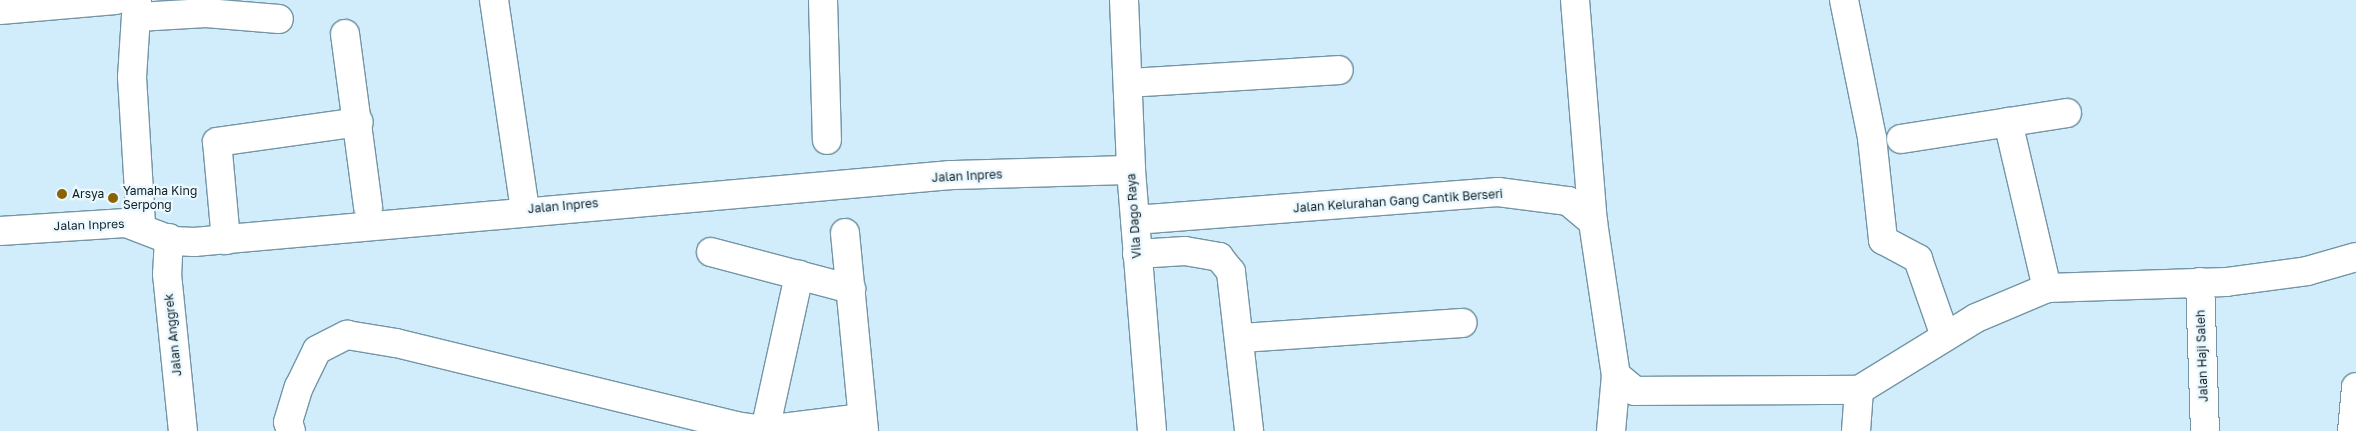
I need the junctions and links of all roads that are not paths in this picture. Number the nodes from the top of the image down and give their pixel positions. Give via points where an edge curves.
1 (116, 0) edge
2 (494, 0) edge
3 (823, 0) edge
4 (1124, 0) edge
5 (1574, 0) edge
6 (1844, 0) edge
7 (137, 8) edge
8 (0, 10) edge
9 (279, 19) dead end
10 (345, 34) dead end
11 (1339, 70) dead end
12 (1128, 83) junction
13 (2067, 113) dead end
14 (359, 122) junction
15 (2008, 122) junction
16 (1901, 139) dead end
17 (827, 140) dead end
18 (1131, 170) junction
19 (368, 207) dead end
20 (525, 210) junction
21 (1135, 220) junction
22 (1593, 222) junction
23 (140, 226) junction
24 (0, 231) edge
25 (845, 233) dead end
26 (169, 238) junction
27 (226, 240) junction
28 (711, 252) dead end
29 (1137, 254) junction
30 (2356, 258) edge
31 (799, 275) junction
32 (2200, 282) junction
33 (2047, 288) junction
34 (851, 289) junction
35 (1462, 323) dead end
36 (1945, 336) junction
37 (1241, 338) junction
38 (1616, 375) junction
39 (2356, 386) edge
40 (1859, 390) junction
41 (863, 424) edge
42 (765, 430) junction
43 (183, 431) edge
44 (291, 431) edge
45 (1152, 431) edge
46 (1249, 431) edge
47 (1611, 431) edge
48 (1856, 431) edge
49 (2205, 431) edge
50 (2352, 431) edge

1 - 8 street
2 - 20 street
3 - 17 street
4 - 12 street, Vila Dago Raya
5 - 22 street
6 - 36 street via 1872,138 1883,240 1918,259
7 - 9 street
7 - 23 street via 132,77
10 - 14 street
11 - 12 street
12 - 18 street, Vila Dago Raya
13 - 15 street
14 - 19 street
14 - 27 street via 218,142
15 - 16 street
15 - 33 street
18 - 20 street, Jalan Inpres via 951,175
18 - 21 street, Vila Dago Raya
20 - 27 street, Jalan Inpres
21 - 22 street, Jalan Kelurahan Gang Cantik Berseri via 1498,192 1568,201
21 - 29 street, Vila Dago Raya
22 - 38 street via 1599,243
23 - 24 street, Jalan Inpres via 106,223
23 - 26 street, Jalan Inpres
25 - 34 street
26 - 27 street, Jalan Inpres
26 - 43 street, Jalan Anggrek via 167,274
28 - 31 street
29 - 37 street via 1185,251 1219,257 1231,272
29 - 45 street, Vila Dago Raya
30 - 32 street via 2307,271
31 - 34 street
31 - 42 street
32 - 33 street
32 - 49 street, Jalan Haji Saleh
33 - 36 street
34 - 41 street
35 - 37 street
36 - 40 street
37 - 46 street
38 - 40 street via 1635,391
38 - 47 street
39 - 50 street
40 - 48 street
41 - 42 street
42 - 44 street via 681,416 396,343 348,336 317,350 299,387 288,422

